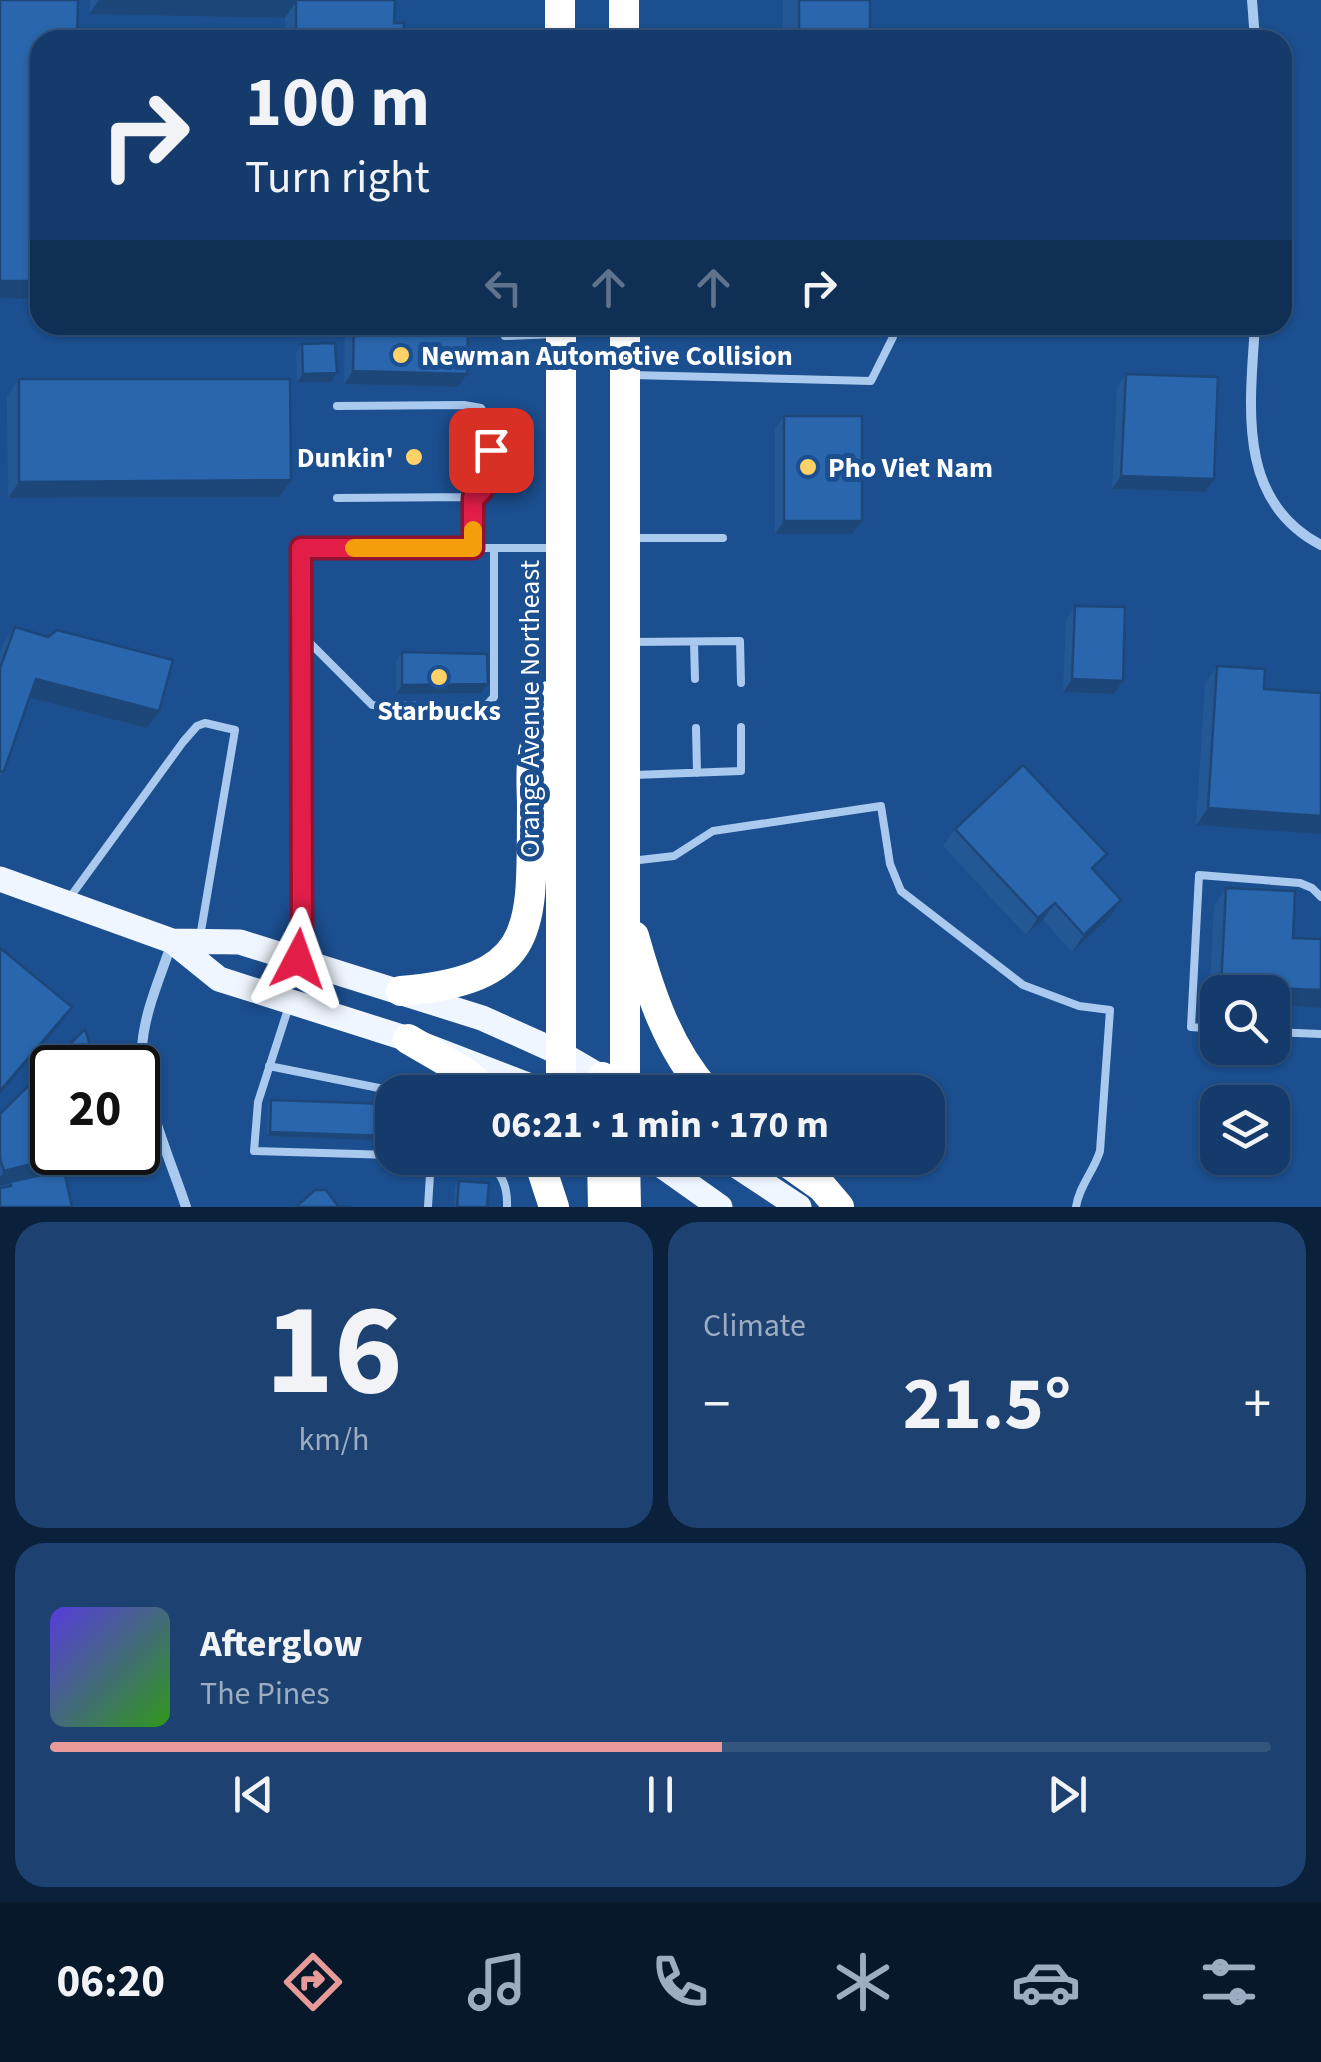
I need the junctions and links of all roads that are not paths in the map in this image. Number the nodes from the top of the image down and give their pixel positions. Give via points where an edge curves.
1 (560, 0) edge
2 (624, 0) edge
3 (1252, 0) edge
4 (560, 30) edge
5 (624, 30) edge
6 (1254, 30) edge
7 (515, 335) edge
8 (561, 335) edge
9 (625, 335) edge
10 (894, 335) edge
11 (1255, 335) edge
12 (506, 336) dead end
13 (625, 375) junction
14 (337, 406) dead end
15 (337, 498) dead end
16 (473, 498) junction
17 (625, 538) junction
18 (723, 538) dead end
19 (1321, 544) edge
20 (473, 548) junction
21 (494, 548) junction
22 (562, 548) junction
23 (301, 634) junction
24 (625, 642) junction
25 (694, 642) junction
26 (561, 658) junction
27 (695, 680) dead end
28 (741, 683) dead end
29 (696, 728) dead end
30 (741, 728) dead end
31 (697, 773) junction
32 (624, 776) junction
33 (624, 861) junction
34 (0, 879) edge
35 (1321, 898) edge
36 (66, 903) junction
37 (624, 905) junction
38 (172, 941) junction
39 (199, 941) junction
40 (298, 959) junction
41 (401, 991) junction
42 (290, 1002) junction
43 (1200, 1027) edge
44 (1290, 1033) edge
45 (1321, 1034) edge
46 (408, 1039) junction
47 (560, 1053) junction
48 (269, 1066) junction
49 (467, 1075) edge
50 (502, 1075) edge
51 (561, 1075) edge
52 (594, 1075) edge
53 (617, 1075) edge
54 (696, 1075) edge
55 (375, 1087) edge
56 (375, 1155) edge
57 (429, 1175) edge
58 (500, 1175) edge
59 (544, 1175) edge
60 (562, 1175) edge
61 (602, 1175) edge
62 (626, 1175) edge
63 (676, 1175) edge
64 (751, 1175) edge
65 (805, 1175) edge
66 (186, 1207) edge
67 (428, 1207) edge
68 (507, 1207) edge
69 (554, 1207) edge
70 (562, 1207) edge
71 (603, 1207) edge
72 (626, 1207) edge
73 (720, 1207) edge
74 (800, 1207) edge
75 (839, 1207) edge
76 (1076, 1207) edge

1 - 4 highway
2 - 5 highway
3 - 6 street
7 - 12 lane
8 - 22 highway, Orange Avenue Northeast
9 - 13 highway
10 - 13 lane via 871,380
11 - 19 street via 1252,450 1258,472 1286,520
13 - 17 highway
14 - 16 lane via 481,408 491,450 488,482
15 - 16 lane
16 - 20 lane
17 - 18 lane
17 - 24 highway
20 - 21 lane
20 - 23 lane via 301,548
21 - 22 lane
21 - 23 lane via 494,697 486,707 372,705
22 - 26 highway, Orange Avenue Northeast
23 - 40 lane
24 - 25 lane
24 - 32 highway
25 - 27 lane
25 - 28 lane via 740,641
26 - 41 highway via 533,756 526,928 498,964 470,980
26 - 47 highway, Orange Avenue Northeast
29 - 31 lane
30 - 31 lane via 741,771
31 - 32 lane
32 - 33 highway
33 - 37 highway
33 - 76 lane via 674,856 714,832 882,806 901,891 1023,985 1110,1010 1100,1151
34 - 36 main road
35 - 43 lane via 1300,884 1199,875 1191,1027
36 - 38 main road
36 - 39 lane via 183,742 198,726 215,724 235,730
37 - 53 highway
37 - 54 highway via 648,987 671,1040
38 - 39 main road
38 - 42 main road via 219,979
38 - 66 street via 142,1049 144,1077
39 - 40 main road via 240,942
40 - 41 main road
41 - 47 main road
42 - 46 main road
42 - 48 lane
44 - 45 lane
46 - 49 highway
46 - 50 main road
47 - 51 highway, Orange Avenue Northeast
47 - 52 main road
48 - 55 lane
48 - 56 lane via 254,1151
57 - 67 lane
58 - 68 lane
59 - 69 highway
60 - 70 highway
61 - 71 highway
62 - 72 highway
63 - 73 main road
64 - 74 main road
65 - 75 highway

